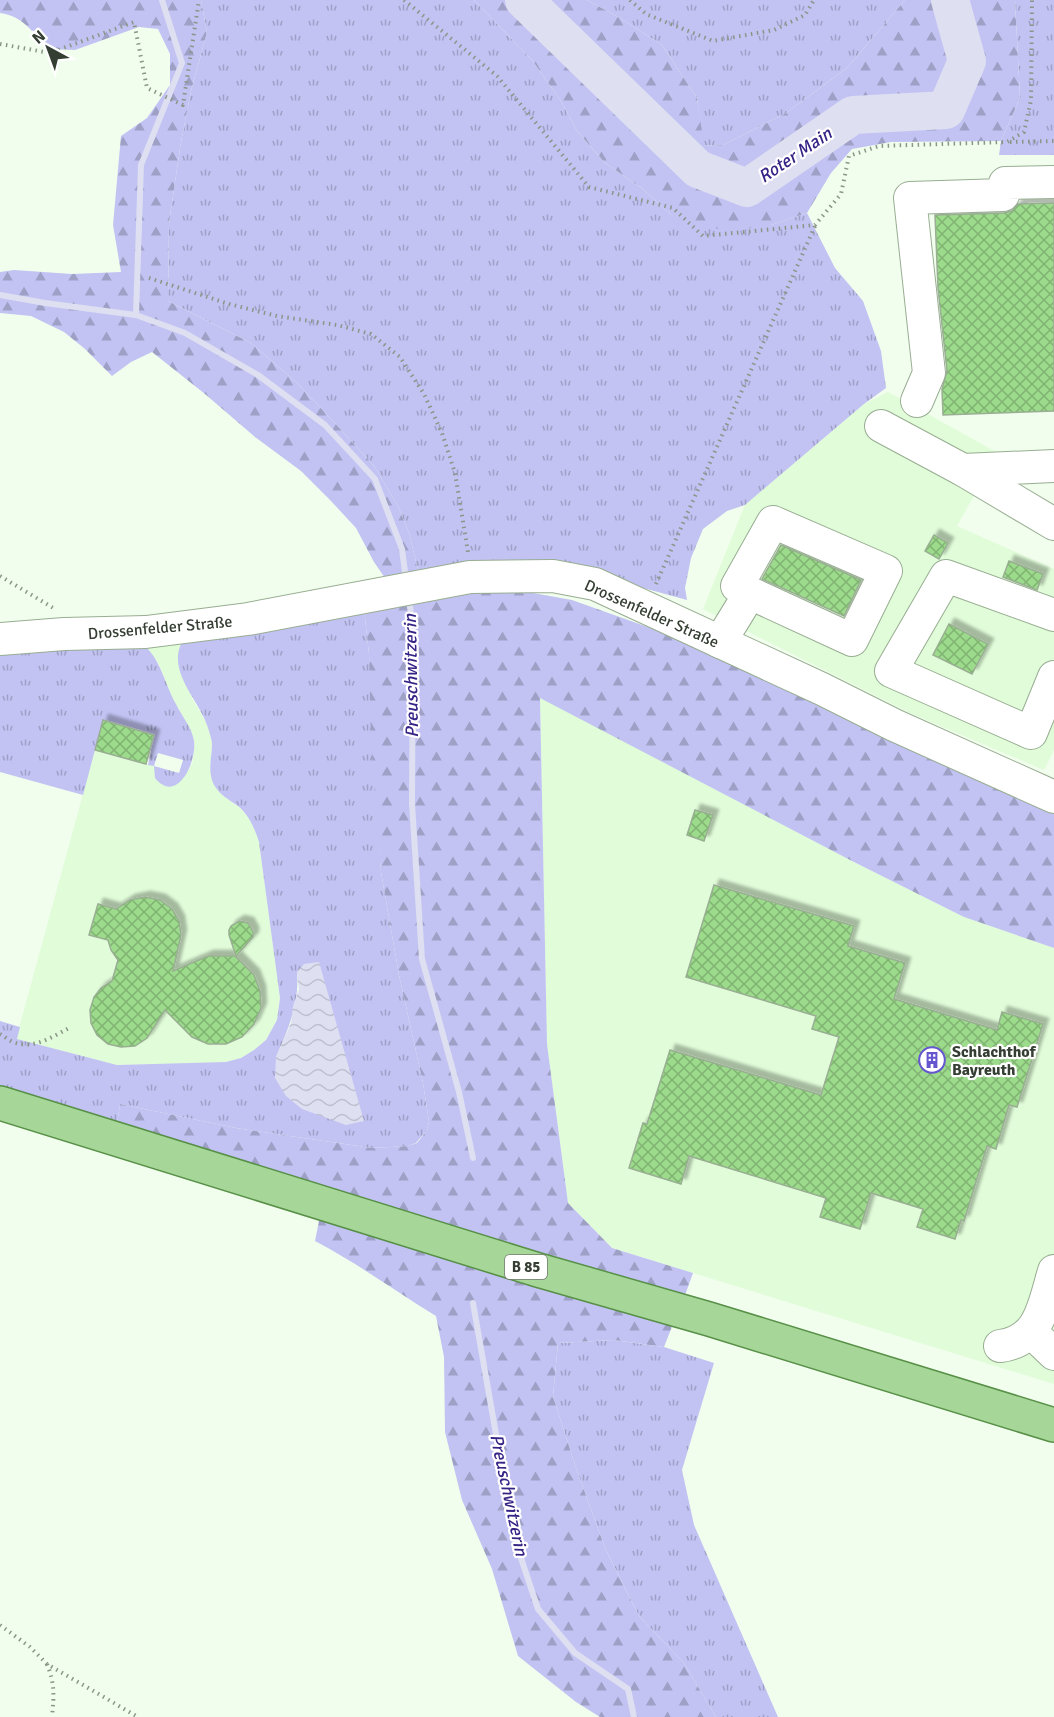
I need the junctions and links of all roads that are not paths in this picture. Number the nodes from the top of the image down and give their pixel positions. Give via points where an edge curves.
1 (1054, 182) edge
2 (917, 400) dead end
3 (881, 426) dead end
4 (1054, 466) edge
5 (963, 470) junction
6 (1054, 524) edge
7 (750, 593) junction
8 (1054, 615) edge
9 (0, 639) edge
10 (720, 642) junction
11 (1054, 676) edge
12 (916, 683) junction
13 (894, 725) junction
14 (1054, 797) edge
15 (0, 1103) edge
16 (1054, 1271) edge
17 (1031, 1332) junction
18 (1000, 1347) dead end
19 (1054, 1354) edge
20 (1054, 1425) edge

1 - 2 street via 1005,183 1003,195 910,198 929,373
3 - 5 street
4 - 5 street
5 - 6 street
7 - 7 street via 852,640 886,571 773,522 737,586
7 - 10 street
8 - 12 street via 946,576 891,671
9 - 10 street, Drossenfelder Straße via 147,632 248,619 464,578 553,576 595,584
10 - 13 street, Drossenfelder Straße
11 - 12 street via 1031,733
12 - 13 street
13 - 14 street, Drossenfelder Straße
15 - 20 main road, B 85
16 - 17 street via 1038,1322
17 - 18 street via 1012,1345
17 - 19 street

